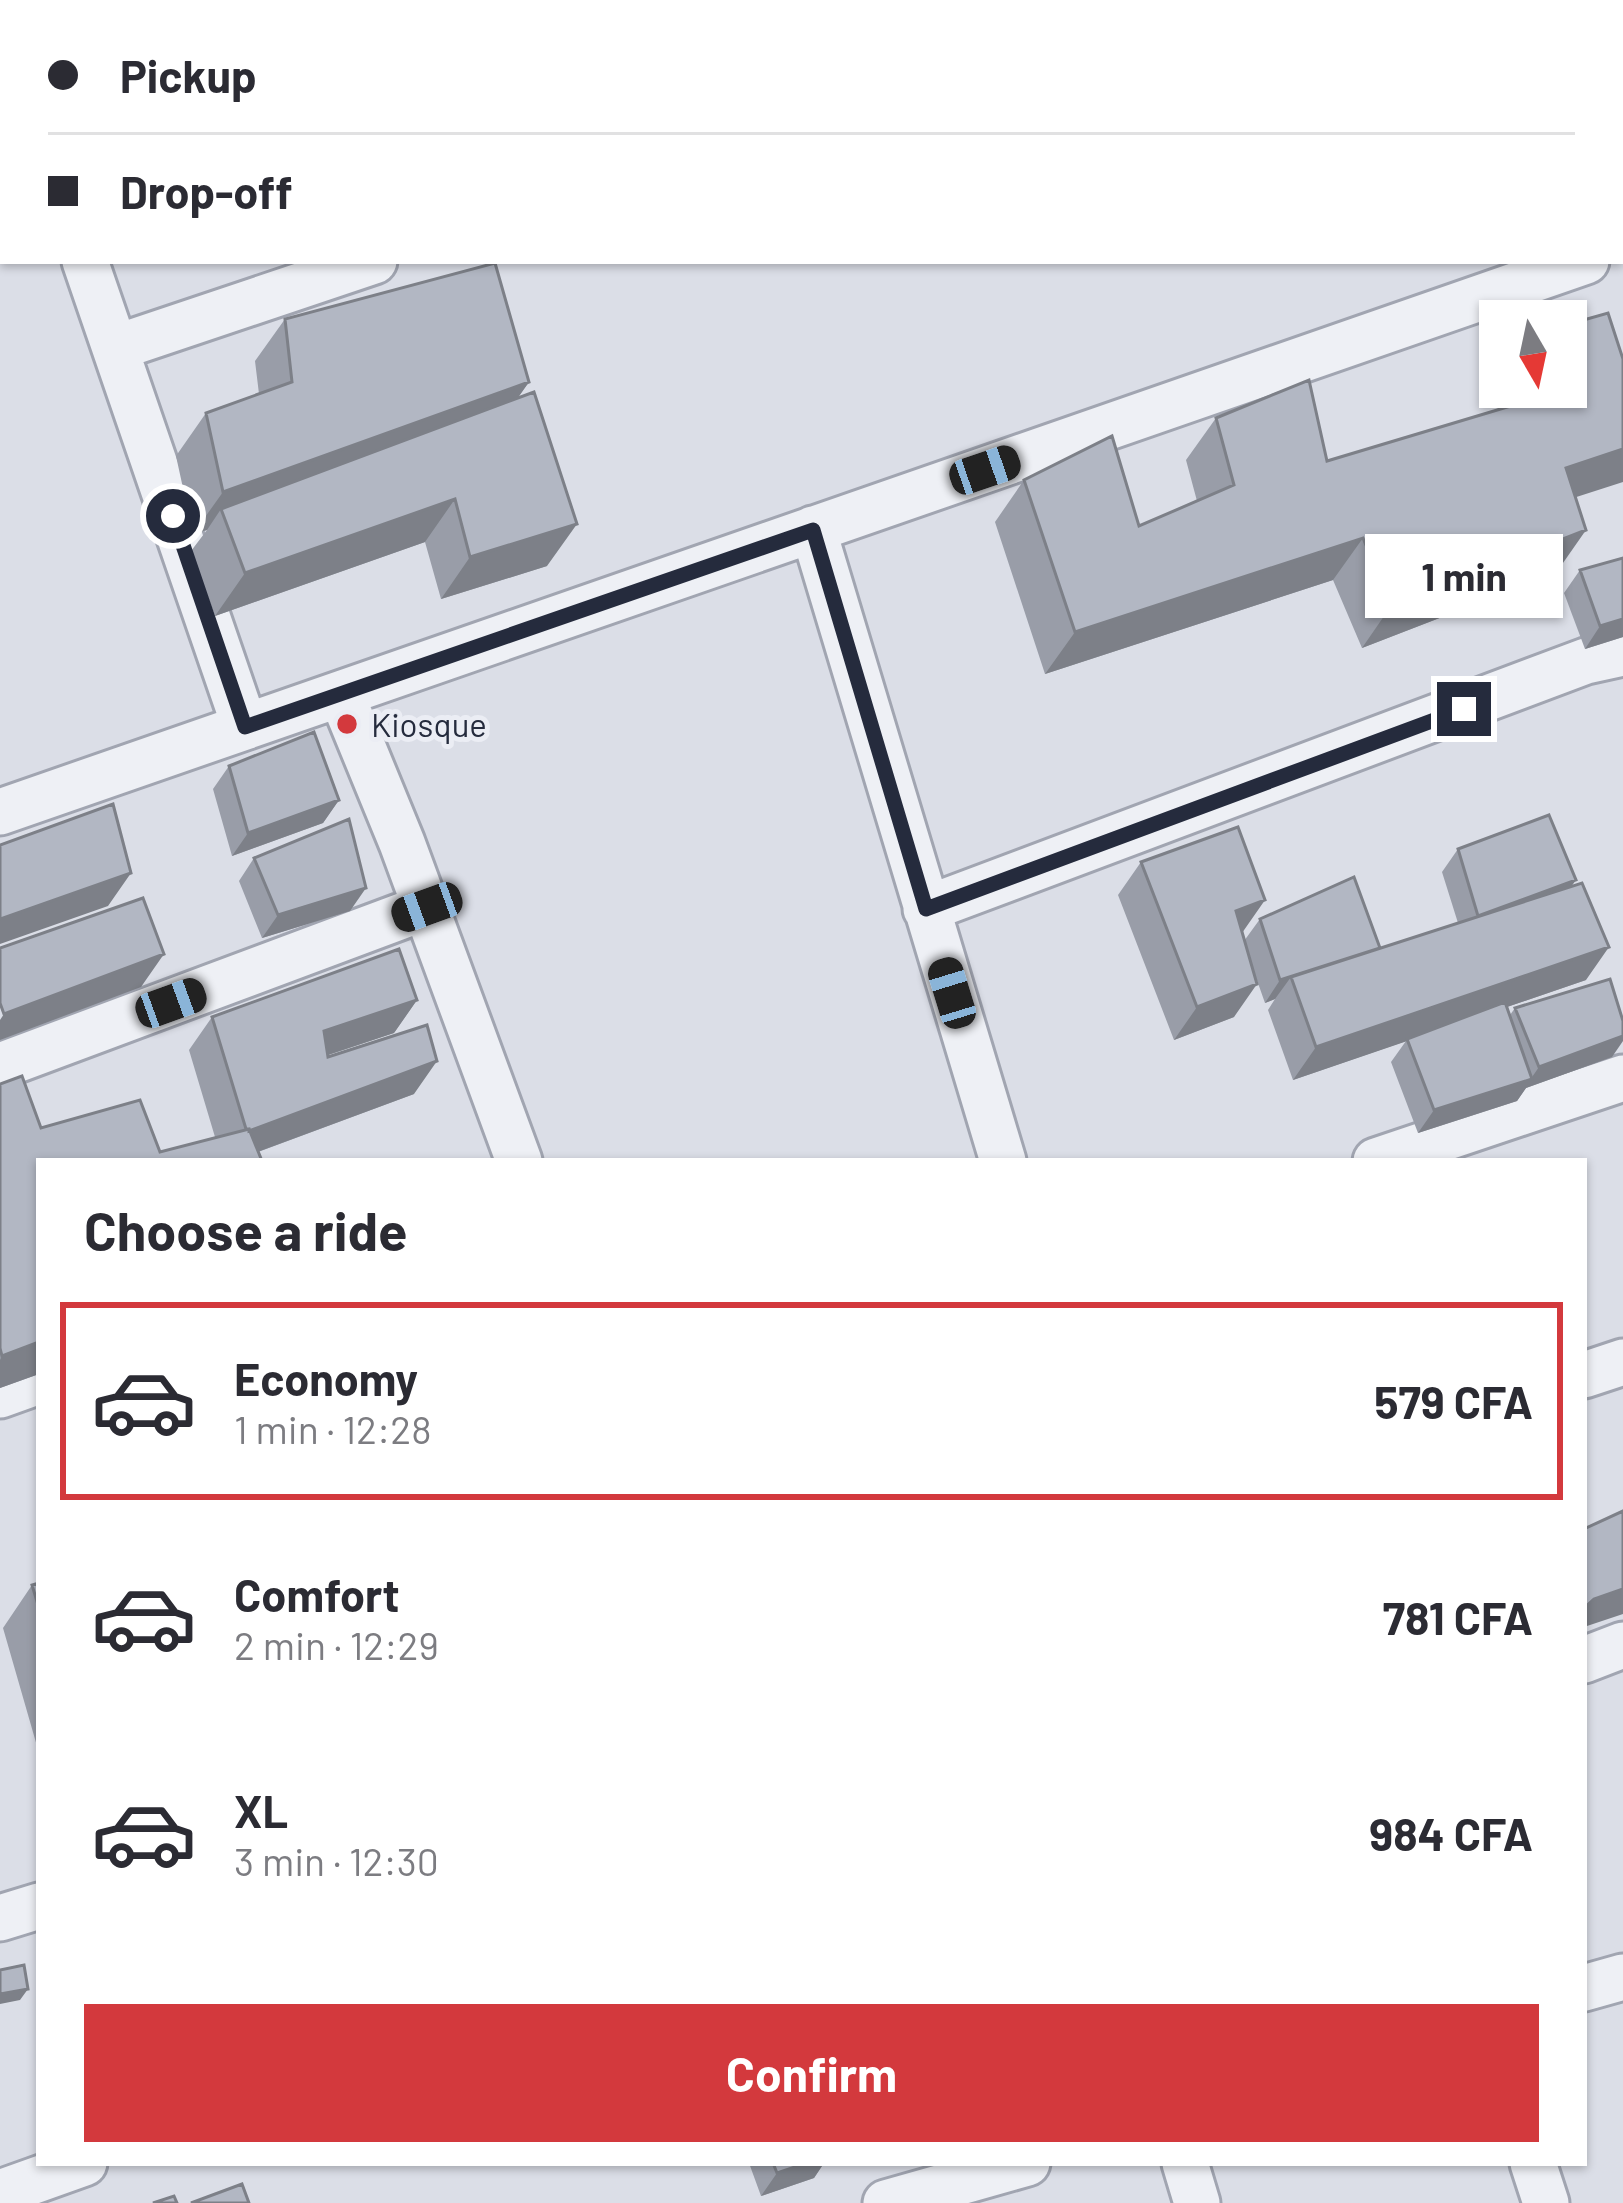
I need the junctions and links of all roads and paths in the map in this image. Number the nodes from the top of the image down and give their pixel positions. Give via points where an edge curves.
1 (86, 264) edge
2 (365, 264) edge
3 (1577, 264) edge
4 (115, 348) junction
5 (813, 530) junction
6 (1623, 653) edge
7 (340, 694) junction
8 (245, 727) junction
9 (0, 812) edge
10 (427, 907) junction
11 (926, 909) junction
12 (0, 1066) edge
13 (1623, 1078) edge
14 (518, 1158) edge
15 (1002, 1158) edge
16 (1385, 1158) edge
17 (1623, 1362) edge
18 (1587, 1374) edge
19 (36, 1382) edge
20 (0, 1395) edge
21 (1623, 1646) edge
22 (1587, 1659) edge
23 (36, 1907) edge
24 (0, 1918) edge
25 (1623, 1977) edge
26 (1587, 1987) edge
27 (76, 2166) edge
28 (1016, 2166) edge
29 (1186, 2166) edge
30 (1534, 2166) edge
31 (0, 2193) edge
32 (886, 2203) edge
33 (1197, 2203) edge
34 (1546, 2203) edge

1 - 4 street
2 - 4 street
3 - 5 street
4 - 8 street
5 - 7 street
5 - 11 street
6 - 11 street
7 - 8 street
7 - 10 street
8 - 9 street
10 - 12 street
10 - 14 street
11 - 15 street
13 - 16 street
17 - 18 street
19 - 20 street
21 - 22 street
23 - 24 street
25 - 26 street
27 - 31 street
28 - 32 street
29 - 33 street
30 - 34 street

